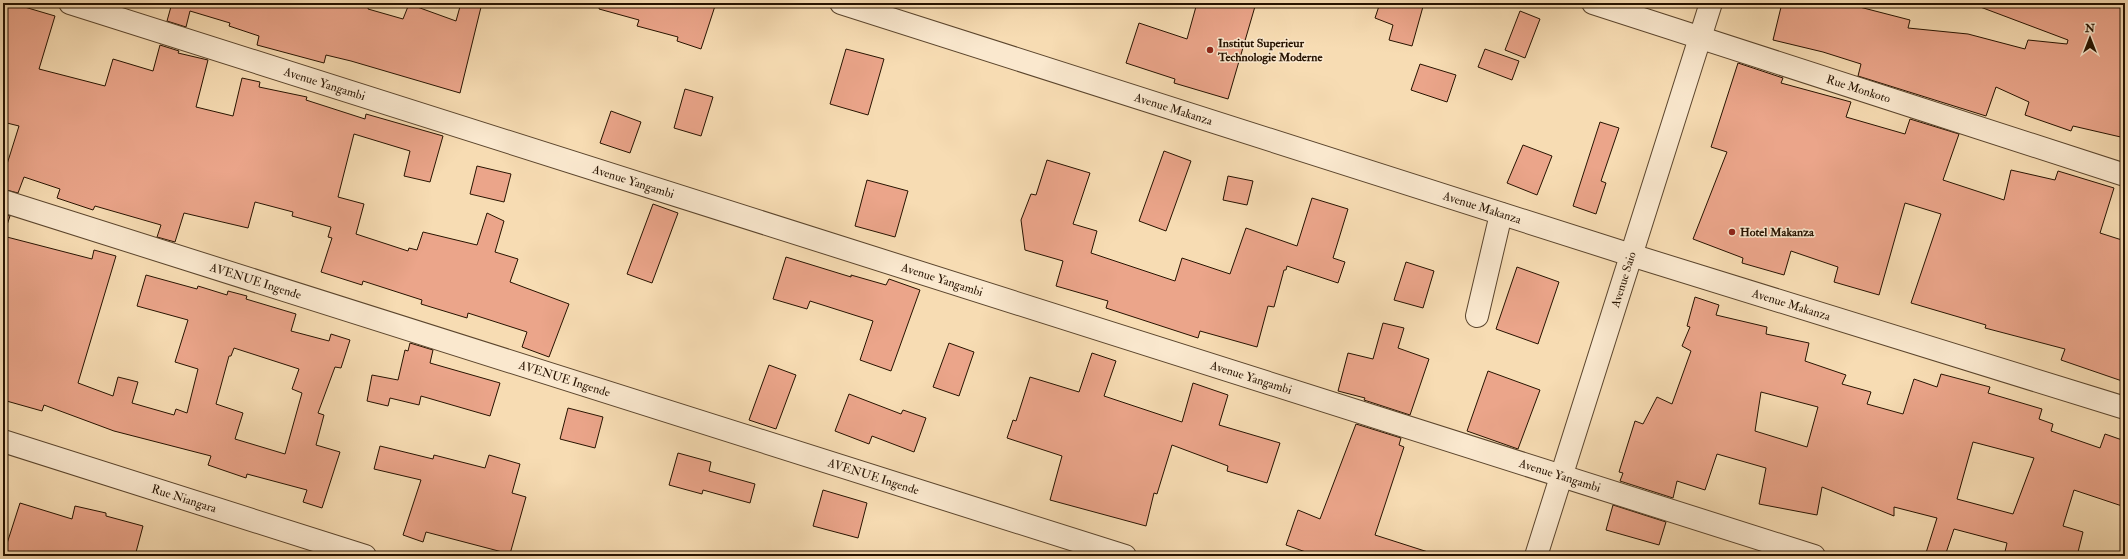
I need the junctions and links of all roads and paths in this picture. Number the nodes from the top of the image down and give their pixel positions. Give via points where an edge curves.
1 (70, 3) edge
2 (840, 3) edge
3 (1593, 3) edge
4 (1711, 3) edge
5 (1700, 38) junction
6 (2125, 175) edge
7 (3, 201) edge
8 (1501, 214) junction
9 (1631, 255) junction
10 (1477, 316) dead end
11 (2125, 408) edge
12 (3, 441) edge
13 (1561, 476) junction
14 (365, 556) edge
15 (1125, 556) edge
16 (1536, 556) edge
17 (1814, 556) edge

1 - 13 street, Avenue Yangambi
2 - 8 street, Avenue Makanza
3 - 5 street, Rue Monkoto
4 - 5 street, Avenue Saio
5 - 6 street, Rue Monkoto
5 - 9 street, Avenue Saio
7 - 15 street, AVENUE Ingende
8 - 9 street, Avenue Makanza
8 - 10 street
9 - 11 street, Avenue Makanza
9 - 13 street, Avenue Saio
12 - 14 street, Rue Niangara
13 - 16 street, Avenue Saio
13 - 17 street, Avenue Yangambi

